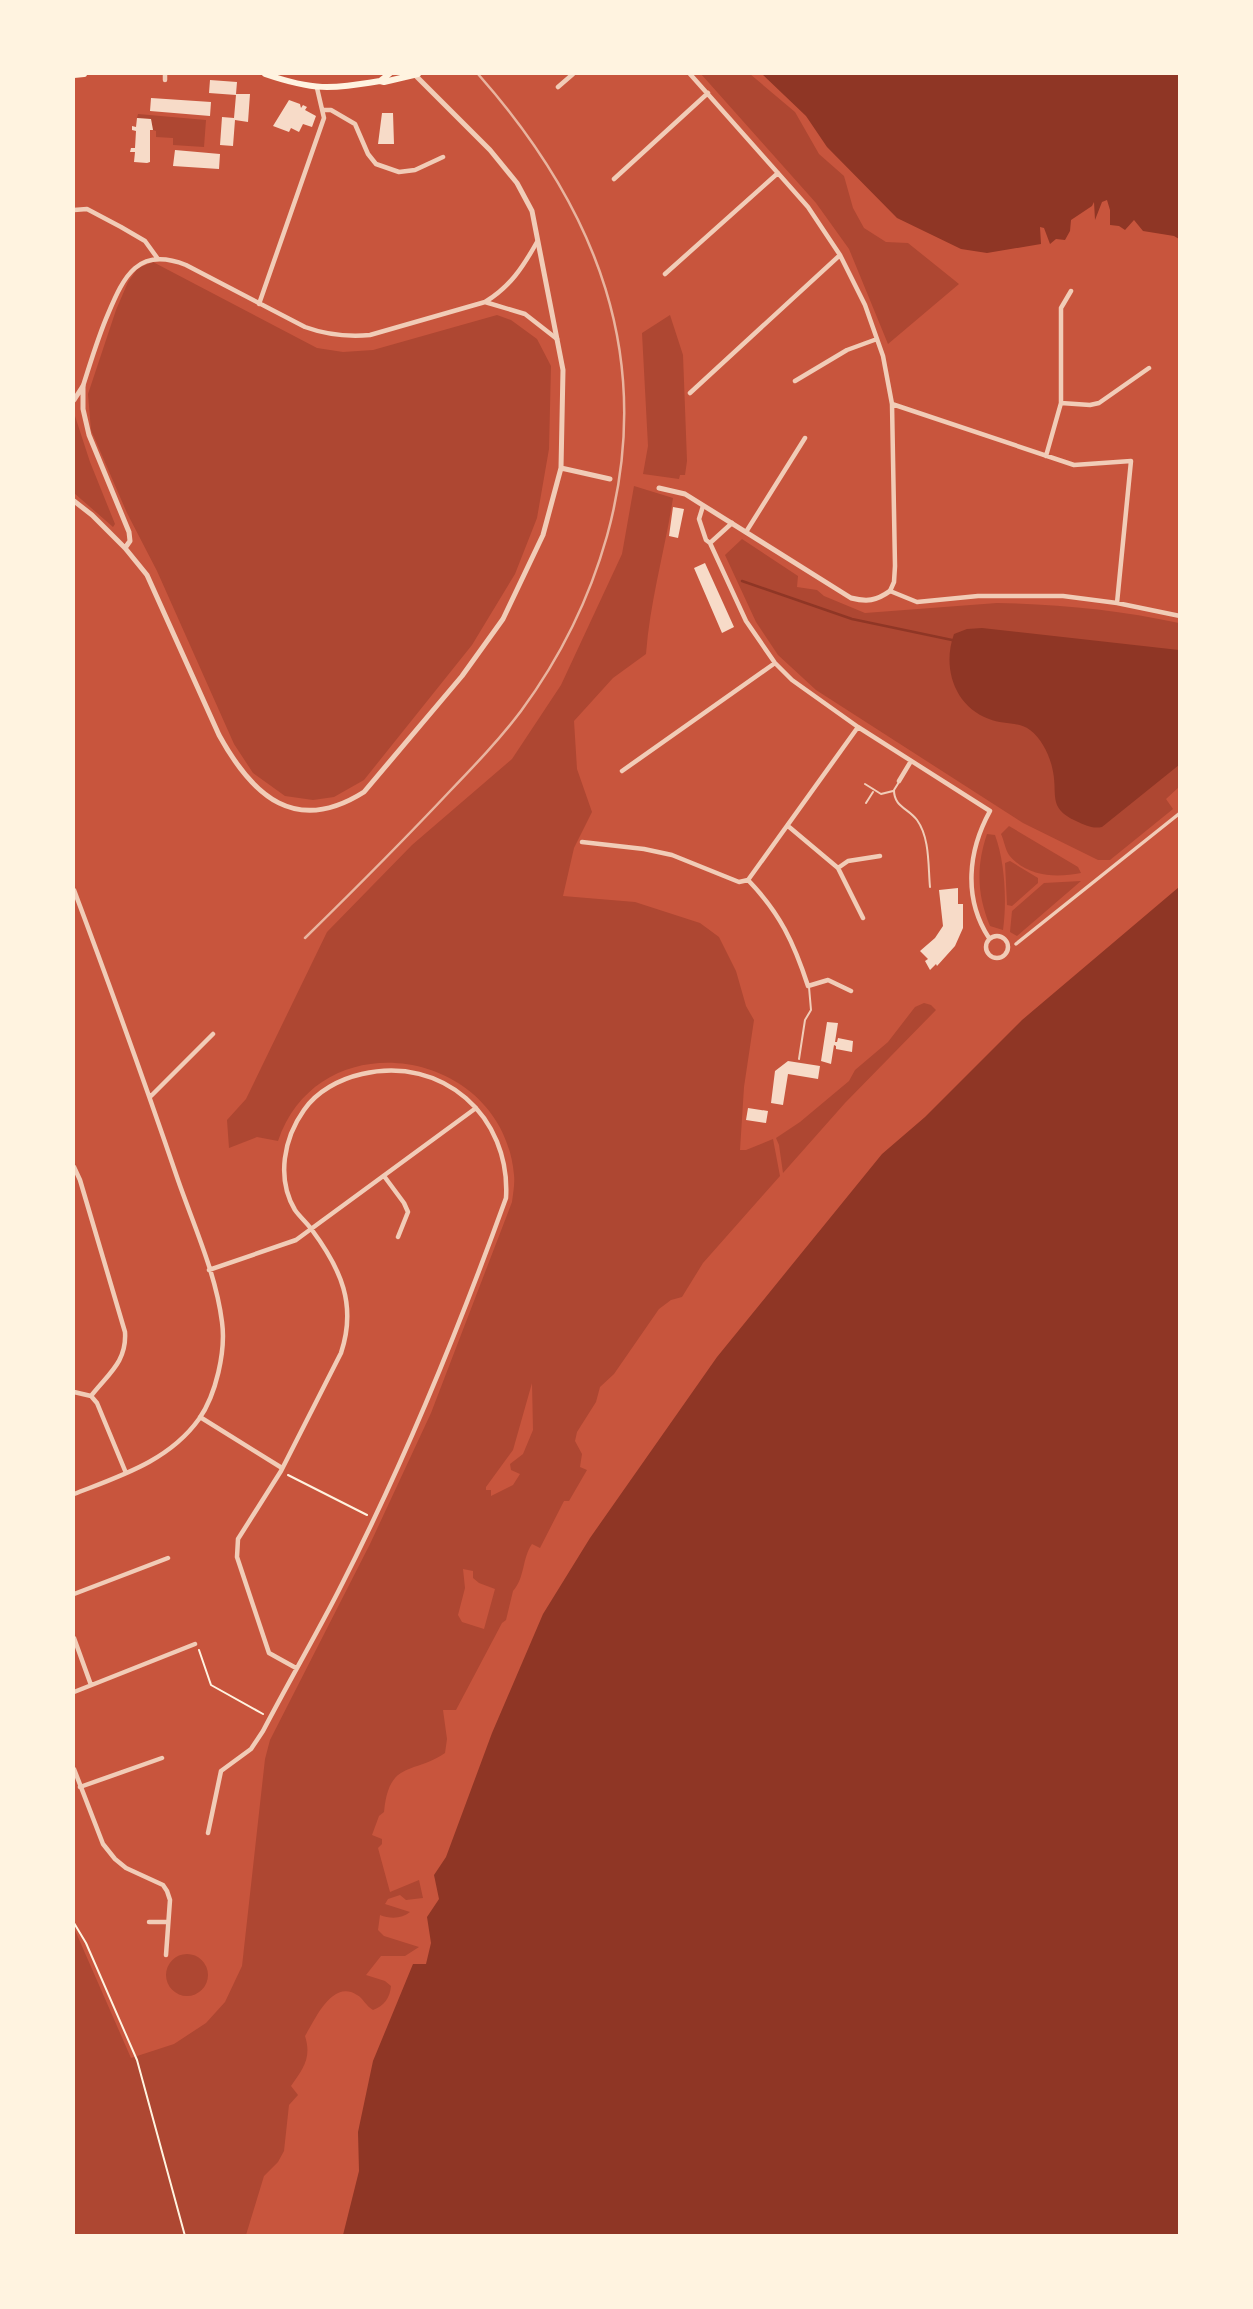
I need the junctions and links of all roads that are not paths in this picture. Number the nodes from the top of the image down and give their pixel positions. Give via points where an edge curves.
1 (84, 74) edge
2 (265, 74) edge
3 (389, 74) edge
4 (415, 74) edge
5 (573, 74) edge
6 (690, 74) edge
7 (74, 75) edge
8 (380, 81) junction
9 (558, 87) dead end
10 (317, 88) junction
11 (708, 93) junction
12 (324, 110) junction
13 (443, 157) dead end
14 (778, 173) junction
15 (614, 179) dead end
16 (74, 210) edge
17 (538, 241) junction
18 (840, 255) junction
19 (158, 259) junction
20 (665, 274) dead end
21 (1071, 291) dead end
22 (485, 302) junction
23 (259, 304) junction
24 (877, 339) junction
25 (558, 340) junction
26 (1149, 368) dead end
27 (795, 381) dead end
28 (83, 386) junction
29 (690, 393) dead end
30 (74, 400) edge
31 (1060, 402) junction
32 (892, 404) junction
33 (805, 438) dead end
34 (1046, 456) junction
35 (561, 468) junction
36 (610, 479) dead end
37 (659, 488) dead end
38 (74, 501) edge
39 (704, 506) junction
40 (732, 523) junction
41 (746, 532) junction
42 (710, 543) junction
43 (125, 548) junction
44 (890, 591) junction
45 (1117, 603) junction
46 (1180, 616) edge
47 (775, 663) junction
48 (858, 727) junction
49 (911, 761) junction
50 (622, 771) dead end
51 (899, 781) joint
52 (865, 785) dead end
53 (894, 790) junction
54 (874, 791) junction
55 (866, 803) dead end
56 (1180, 813) edge
57 (788, 827) junction
58 (582, 842) dead end
59 (880, 856) dead end
60 (838, 868) junction
61 (748, 880) junction
62 (930, 887) dead end
63 (74, 890) edge
64 (863, 918) dead end
65 (989, 938) junction
66 (1016, 944) dead end
67 (808, 986) junction
68 (851, 991) dead end
69 (213, 1034) dead end
70 (799, 1059) dead end
71 (150, 1096) junction
72 (476, 1108) junction
73 (74, 1167) edge
74 (384, 1176) junction
75 (312, 1230) junction
76 (398, 1237) dead end
77 (209, 1270) junction
78 (74, 1392) edge
79 (91, 1396) junction
80 (200, 1417) junction
81 (282, 1469) junction
82 (126, 1473) junction
83 (74, 1494) edge
84 (168, 1558) dead end
85 (74, 1594) edge
86 (74, 1638) edge
87 (195, 1644) road end
88 (296, 1668) junction
89 (91, 1685) junction
90 (74, 1692) edge
91 (162, 1758) dead end
92 (74, 1769) edge
93 (80, 1787) junction
94 (208, 1833) dead end
95 (149, 1922) dead end
96 (169, 1922) junction
97 (166, 1955) dead end

1 - 7 main road
2 - 10 main road
3 - 8 main road
4 - 8 main road
4 - 17 street via 517,183 532,211
5 - 9 street
6 - 11 street
8 - 10 main road
10 - 12 street
11 - 14 street
11 - 15 street
12 - 13 street via 355,124 376,164 399,172
12 - 23 street
14 - 18 street
14 - 20 street
16 - 19 street via 87,209 121,227 145,241
17 - 22 street via 511,282
17 - 25 street
18 - 24 street
18 - 29 street
19 - 23 street via 186,265
19 - 28 street via 140,265 122,281
21 - 31 street via 1061,308
22 - 23 street via 353,337 305,327
22 - 25 street via 525,314
24 - 27 street via 847,350
24 - 32 street
25 - 35 street via 563,370
26 - 31 street via 1099,402
28 - 30 street
28 - 43 street via 89,435 129,531
31 - 34 street
32 - 34 street
32 - 44 street via 895,566
33 - 41 street
34 - 45 street via 1081,466 1131,461
35 - 36 street
35 - 43 street via 543,536 503,619 378,778 345,804 321,811 305,811 269,797 233,761 147,575
37 - 39 street via 685,494
38 - 43 street
39 - 40 street
39 - 42 street via 699,519
40 - 41 street
40 - 42 street
41 - 44 street via 851,598 866,602
42 - 47 street via 746,621
44 - 45 street via 917,602 1028,594
45 - 46 street
47 - 48 street via 810,695
47 - 50 street
48 - 49 street
48 - 57 street
49 - 51 street
49 - 65 street via 990,811 973,853 971,883 976,911
51 - 53 lane
52 - 54 lane
53 - 54 lane via 888,794
53 - 62 lane via 897,803 922,828
54 - 55 lane
56 - 66 street
57 - 60 street
57 - 61 street
58 - 61 street via 663,853 739,882
59 - 60 street
60 - 64 street
61 - 67 street via 785,925
63 - 71 street
65 - 65 street via 1003,938 1007,944 1004,954 989,954
67 - 68 street via 828,980
67 - 70 lane via 811,1010
69 - 71 street
71 - 77 street
72 - 74 street
72 - 75 street via 443,1082 402,1070 353,1076 314,1097 286,1144 284,1172 292,1202
72 - 88 street via 493,1130 504,1158 506,1198 425,1408 339,1590
73 - 79 street via 125,1332 122,1358
74 - 75 street
74 - 76 street via 408,1212
75 - 77 street via 274,1250
75 - 81 street via 343,1283 346,1337
77 - 80 street via 223,1342 220,1368
78 - 79 street
79 - 82 street
80 - 81 street
80 - 82 street via 168,1451
81 - 88 street via 238,1539 237,1557 269,1653
82 - 83 street
84 - 85 street
86 - 89 street
87 - 89 street
88 - 94 street via 251,1749 221,1771
89 - 90 street
91 - 93 street
92 - 93 street
93 - 96 street via 103,1844 115,1859 167,1891
95 - 96 street
96 - 97 street

